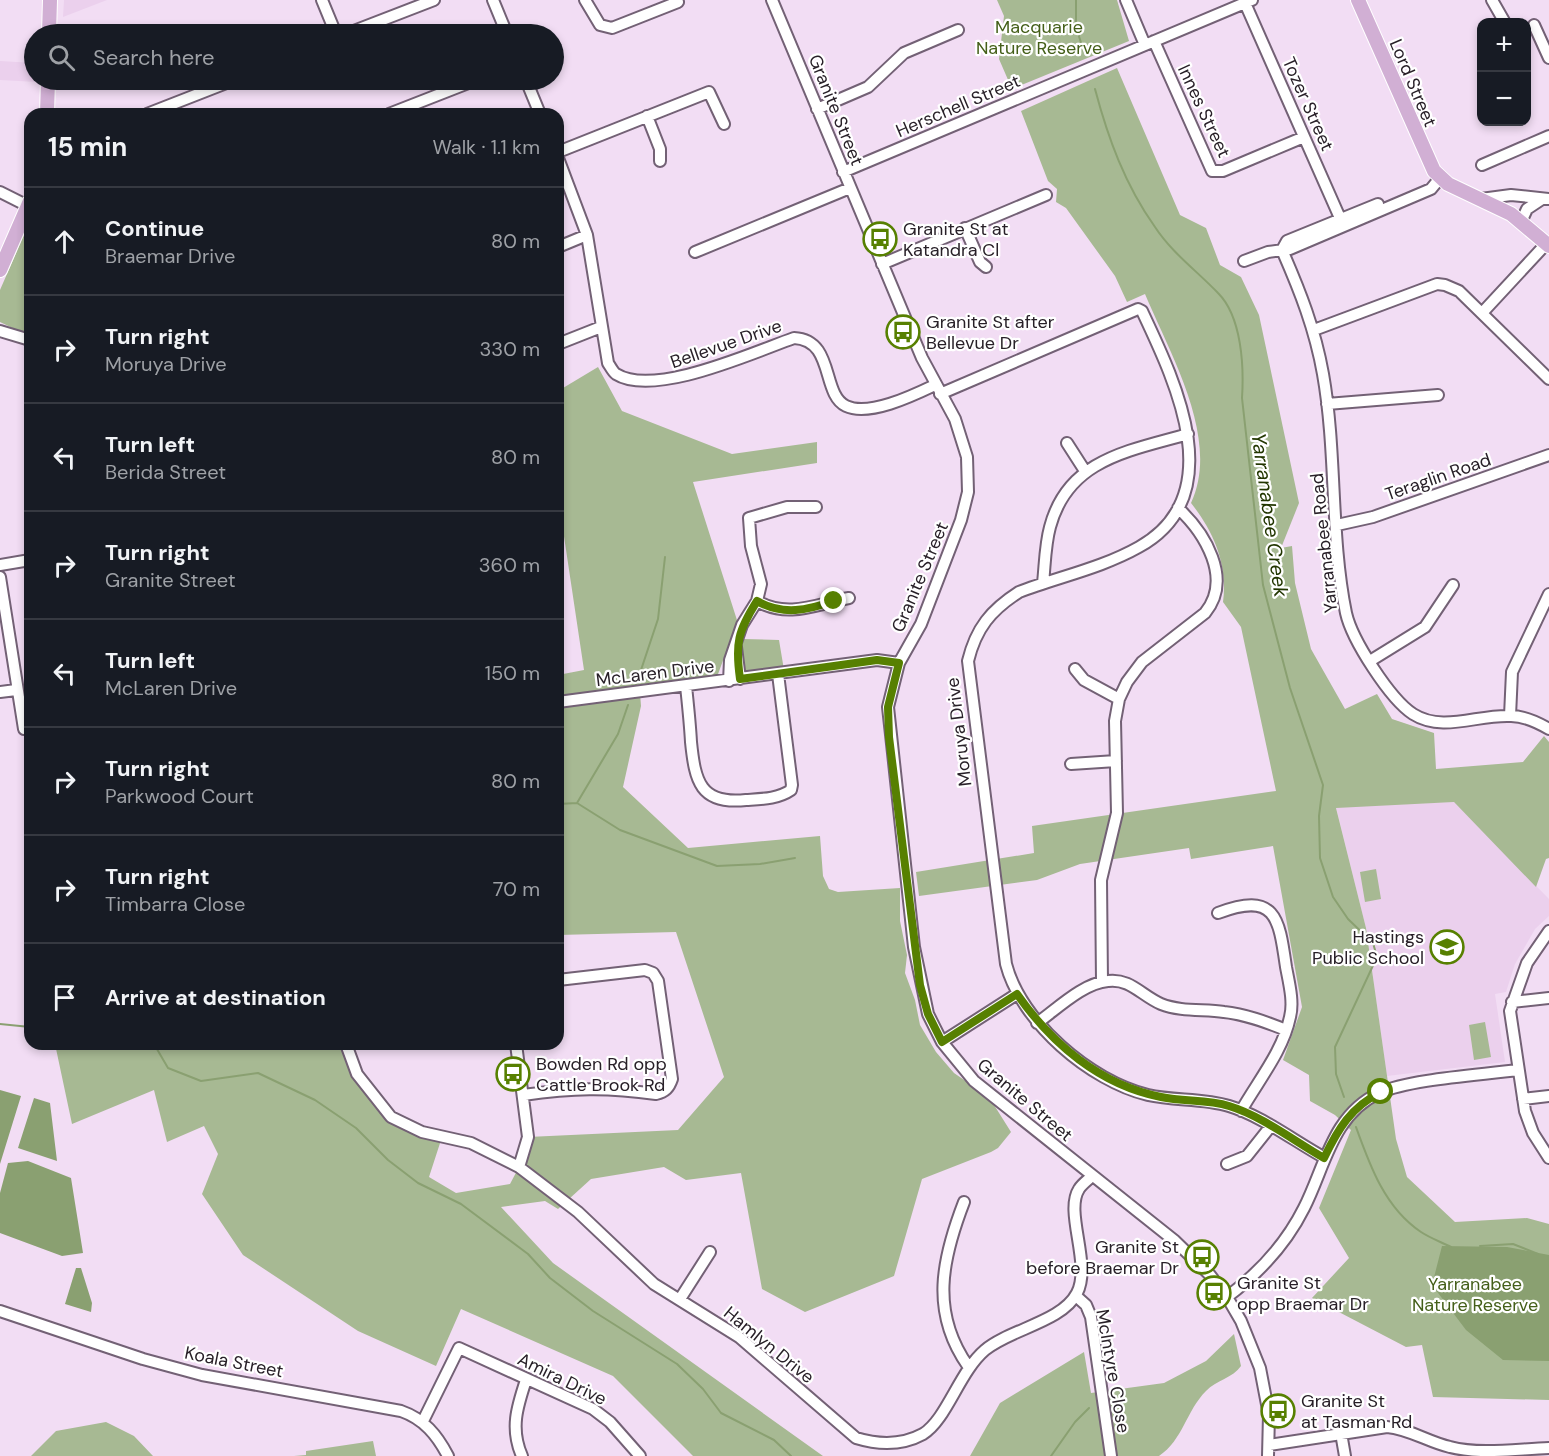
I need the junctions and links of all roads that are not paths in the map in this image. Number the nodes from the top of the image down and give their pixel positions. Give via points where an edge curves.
1 (50, 0) edge
2 (322, 0) edge
3 (434, 0) edge
4 (494, 0) edge
5 (585, 0) edge
6 (772, 0) edge
7 (1126, 0) edge
8 (1358, 0) edge
9 (1492, 0) edge
10 (678, 2) dead end
11 (1242, 2) edge
12 (1502, 18) edge
13 (49, 24) edge
14 (332, 24) edge
15 (372, 24) edge
16 (503, 24) edge
17 (1534, 25) dead end
18 (957, 30) dead end
19 (1149, 43) junction
20 (1549, 58) edge
21 (48, 90) edge
22 (208, 90) edge
23 (450, 90) edge
24 (530, 90) edge
25 (47, 108) edge
26 (162, 108) edge
27 (404, 108) edge
28 (538, 108) edge
29 (817, 108) junction
30 (648, 116) junction
31 (724, 124) dead end
32 (1549, 136) edge
33 (1304, 137) junction
34 (564, 150) edge
35 (660, 161) dead end
36 (1482, 165) dead end
37 (843, 172) junction
38 (564, 174) edge
39 (1438, 175) junction
40 (850, 188) junction
41 (0, 192) edge
42 (1046, 195) dead end
43 (1525, 195) junction
44 (1481, 199) junction
45 (1546, 199) edge
46 (24, 209) edge
47 (1340, 218) junction
48 (1516, 218) junction
49 (24, 220) edge
50 (965, 228) junction
51 (587, 235) junction
52 (564, 245) edge
53 (1548, 245) edge
54 (1282, 250) junction
55 (695, 252) dead end
56 (1244, 261) dead end
57 (882, 264) junction
58 (986, 267) dead end
59 (0, 270) edge
60 (1482, 313) junction
61 (601, 327) junction
62 (0, 330) edge
63 (1314, 330) junction
64 (24, 338) edge
65 (564, 342) edge
66 (930, 374) junction
67 (1549, 379) edge
68 (937, 390) junction
69 (922, 391) junction
70 (1438, 395) dead end
71 (1327, 404) junction
72 (1188, 434) junction
73 (1067, 443) dead end
74 (1549, 455) edge
75 (1085, 471) junction
76 (816, 507) dead end
77 (1178, 508) junction
78 (1337, 525) junction
79 (24, 561) edge
80 (0, 565) edge
81 (0, 577) edge
82 (1043, 583) junction
83 (1453, 585) dead end
84 (1549, 594) edge
85 (849, 598) dead end
86 (757, 601) junction
87 (1370, 661) junction
88 (899, 663) junction
89 (1074, 669) dead end
90 (778, 674) junction
91 (735, 680) junction
92 (686, 686) junction
93 (16, 690) junction
94 (0, 692) edge
95 (1119, 699) junction
96 (564, 701) edge
97 (1510, 716) junction
98 (24, 729) dead end
99 (1549, 729) edge
100 (1116, 761) junction
101 (1071, 764) dead end
102 (1218, 913) dead end
103 (1549, 931) edge
104 (564, 979) edge
105 (1102, 982) junction
106 (1017, 994) junction
107 (1549, 998) edge
108 (1512, 1002) junction
109 (1037, 1023) junction
110 (1286, 1030) junction
111 (942, 1042) junction
112 (348, 1050) edge
113 (517, 1050) edge
114 (1517, 1070) junction
115 (523, 1095) junction
116 (1549, 1096) edge
117 (1522, 1099) junction
118 (1241, 1111) junction
119 (1270, 1127) junction
120 (1324, 1158) junction
121 (1549, 1158) edge
122 (1227, 1164) dead end
123 (519, 1167) junction
124 (1092, 1176) junction
125 (964, 1202) dead end
126 (710, 1252) dead end
127 (1076, 1296) junction
128 (1227, 1297) junction
129 (680, 1299) junction
130 (0, 1311) edge
131 (968, 1366) junction
132 (526, 1380) junction
133 (423, 1421) junction
134 (1341, 1433) junction
135 (1549, 1448) edge
136 (1269, 1450) edge
137 (448, 1456) edge
138 (522, 1456) edge
139 (640, 1456) edge
140 (1111, 1456) edge
141 (1345, 1456) edge

1 - 13 main road
2 - 14 street
3 - 15 street
4 - 16 street
5 - 10 street via 596,21 605,28
6 - 29 street, Granite Street
7 - 19 street
8 - 39 main road, Lord Street via 1422,149
9 - 12 street
11 - 19 street, Herschell Street
11 - 33 street, Tozer Street
17 - 20 street
18 - 29 street via 904,53 868,87
19 - 33 street, Innes Street via 1212,171 1223,171
19 - 37 street, Herschell Street
21 - 25 main road
22 - 26 street
23 - 27 street
24 - 28 street
29 - 37 street, Granite Street
30 - 31 street via 709,92
30 - 34 street
30 - 35 street
32 - 36 street
33 - 47 street, Tozer Street
37 - 40 street, Granite Street
38 - 51 street, Bellevue Drive
39 - 44 main road via 1454,188
39 - 47 street via 1427,185
39 - 54 street via 1431,189
40 - 55 street
40 - 57 street, Granite Street
41 - 46 street
42 - 50 street
43 - 44 street
43 - 45 street
43 - 48 street
44 - 48 main road
45 - 48 street
47 - 54 street via 1287,241
48 - 53 main road
49 - 59 main road
50 - 57 street
50 - 58 street
51 - 52 street
51 - 61 street, Bellevue Drive
53 - 60 street
54 - 56 street
54 - 63 street, Yarranabee Road
57 - 66 street, Granite Street
60 - 63 street via 1460,291 1437,284
60 - 67 street
61 - 65 street
61 - 69 street, Bellevue Drive via 608,363 616,374 641,381 667,381 794,338 807,338 815,345 838,398 847,407 886,405
62 - 64 street
63 - 71 street, Yarranabee Road
66 - 68 street, Granite Street
66 - 69 street
68 - 69 street, Bellevue Drive
68 - 72 street, Moruya Drive via 1138,309 1142,310 1167,364
68 - 88 street, Granite Street via 962,438 968,492 936,588
70 - 71 street
71 - 78 street, Yarranabee Road
72 - 75 street via 1119,454
72 - 77 street, Moruya Drive via 1190,474
73 - 75 street
74 - 78 street, Teraglin Road via 1373,517
75 - 82 street via 1063,496 1054,515
76 - 86 street via 787,507 749,518 751,546 761,576
77 - 82 street, Moruya Drive via 1168,523 1140,547
77 - 95 street via 1199,530 1210,551 1216,585 1213,598 1205,613 1142,662
78 - 87 street, Yarranabee Road via 1347,614
79 - 80 street
81 - 93 street
82 - 106 street, Moruya Drive via 1019,592 988,615 968,661 1003,939 1009,976
83 - 87 street via 1425,627
84 - 97 street via 1512,672
85 - 86 street via 786,611
86 - 91 street via 742,625 730,660
87 - 97 street, Yarranabee Road via 1392,696 1422,719 1443,723
88 - 90 street, McLaren Drive via 877,660
88 - 111 street, Granite Street via 888,707 889,737 919,976 928,1014
89 - 95 street via 1084,680
90 - 91 street, McLaren Drive
90 - 92 street via 792,784 790,790 776,797 728,802 701,787 694,769
91 - 92 street, McLaren Drive
92 - 96 street, McLaren Drive
93 - 94 street
93 - 98 street
95 - 100 street via 1114,721
97 - 99 street, Yarranabee Road
100 - 101 street
100 - 105 street via 1117,813 1101,880
102 - 110 street via 1258,905 1274,912 1291,1007
103 - 108 street via 1530,957
104 - 115 street via 645,970 653,973 658,981 670,1086 656,1094 606,1087
105 - 109 street
105 - 110 street via 1124,982 1170,1007 1237,1014
106 - 109 street, Moruya Drive
106 - 111 street
107 - 108 street
108 - 114 street via 1510,1021
109 - 118 street, Moruya Drive via 1087,1065 1121,1086 1164,1098 1218,1103
110 - 118 street
111 - 124 street, Granite Street via 974,1081
112 - 123 street, Hamlyn Drive via 357,1074 392,1117 422,1132 471,1143
113 - 115 street
114 - 117 street
114 - 120 street via 1381,1092 1361,1103 1345,1120
115 - 123 street via 528,1137
116 - 117 street
117 - 121 street via 1533,1133
118 - 119 street, Moruya Drive
119 - 120 street, Moruya Drive
119 - 122 street via 1247,1156
120 - 128 street via 1304,1208 1282,1244 1251,1279
123 - 129 street, Hamlyn Drive via 578,1212 654,1284
124 - 127 street via 1079,1189 1076,1202 1082,1268
124 - 128 street, Granite Street via 1175,1240
125 - 131 street via 946,1259 943,1294 947,1327
126 - 129 street
127 - 131 street, Hamlyn Drive via 1056,1314 1006,1335
127 - 140 street, McIntyre Close via 1091,1317
128 - 136 street, Granite Street via 1260,1368 1269,1415
129 - 131 street, Hamlyn Drive via 739,1337 856,1438 878,1444 899,1443 923,1433 937,1419
130 - 133 street, Koala Street via 202,1375 401,1411
132 - 133 street, Amira Drive via 459,1348
132 - 138 street via 515,1416 515,1436
132 - 139 street, Amira Drive via 593,1409
133 - 137 street
134 - 135 street via 1396,1428 1464,1450
134 - 136 street
134 - 141 street

